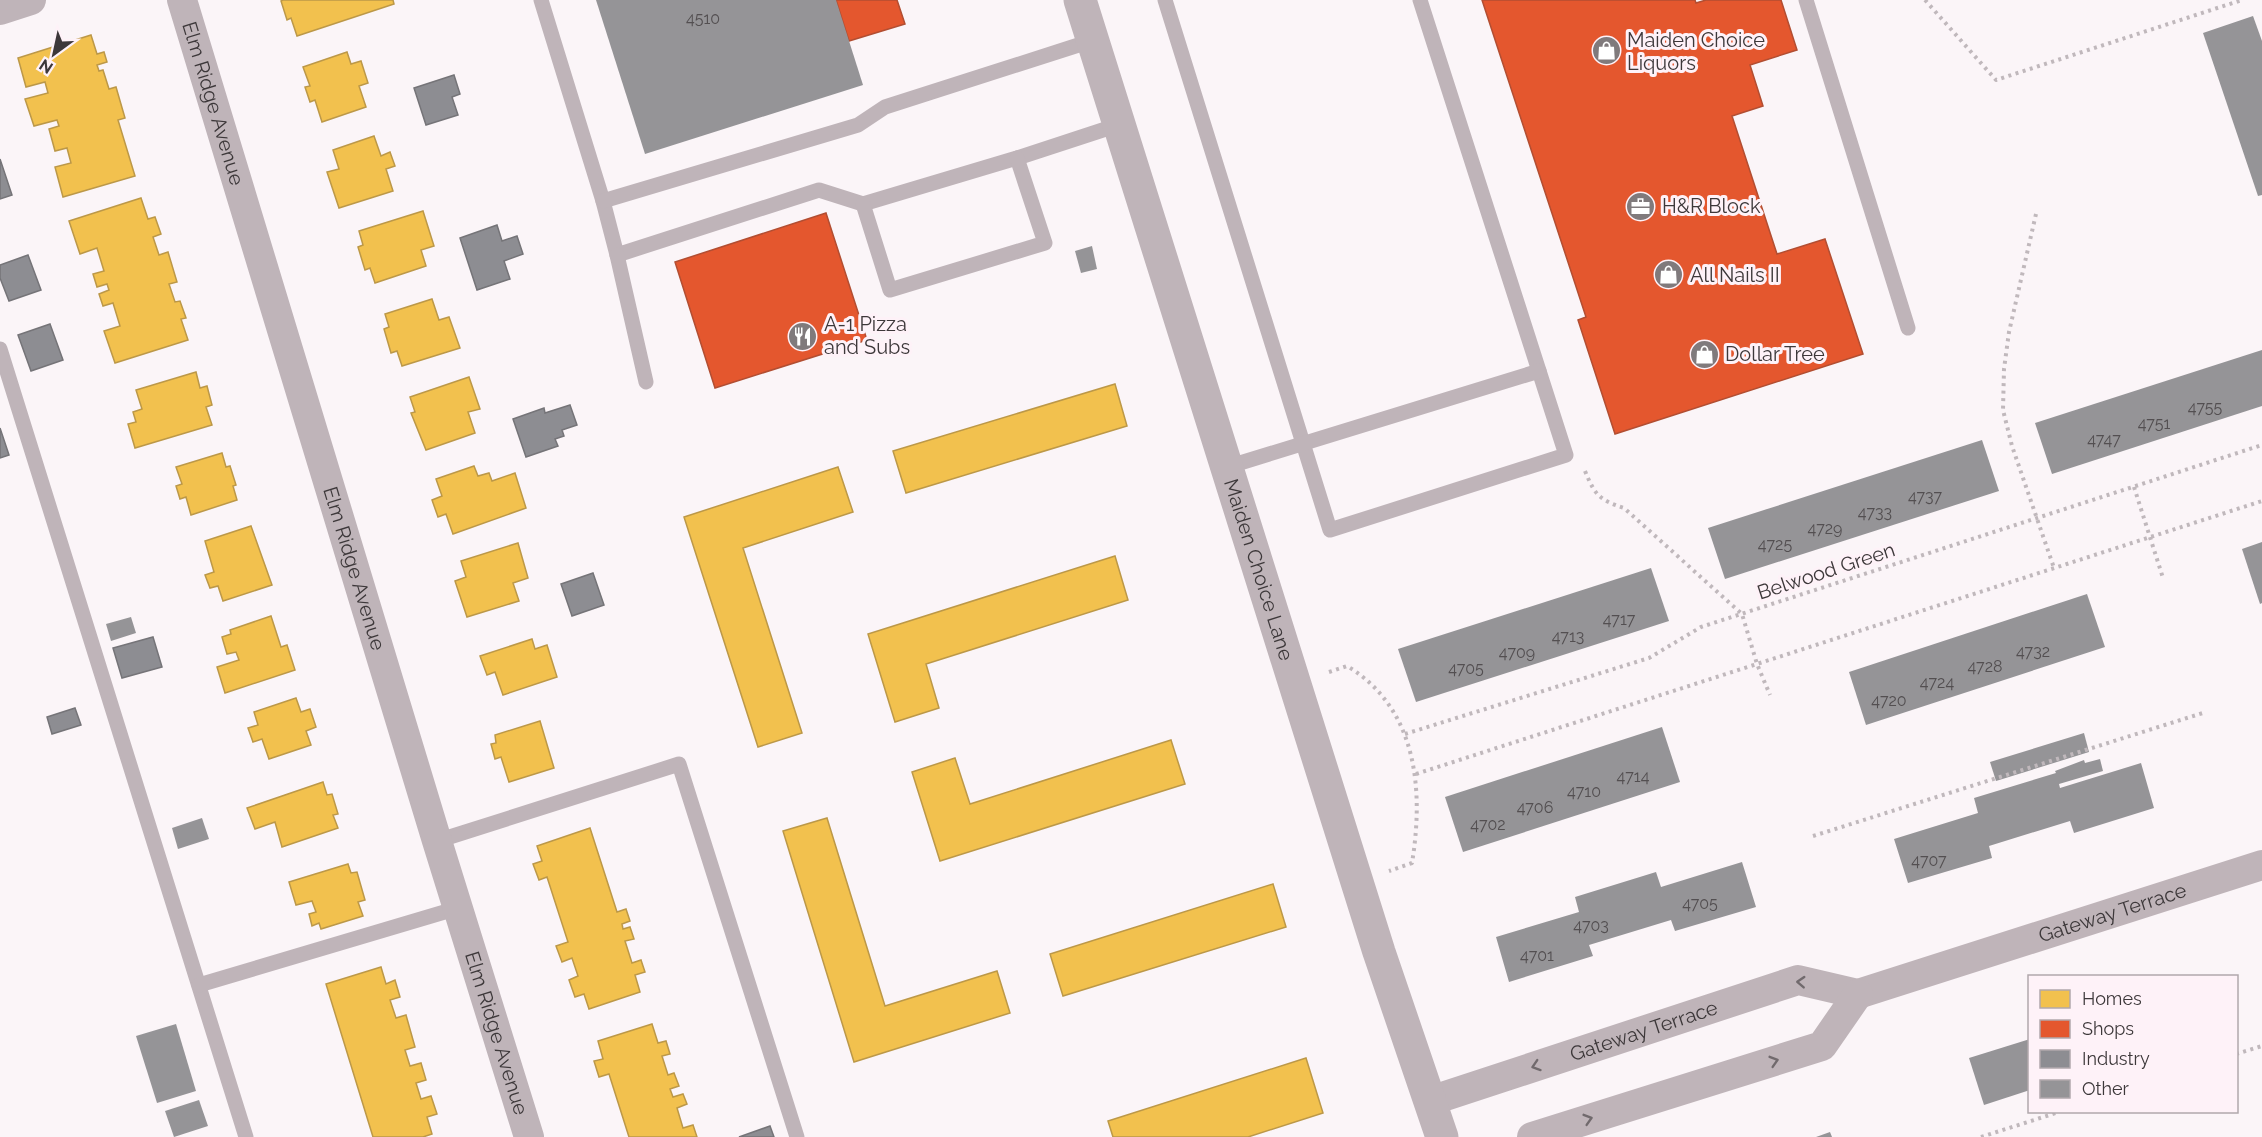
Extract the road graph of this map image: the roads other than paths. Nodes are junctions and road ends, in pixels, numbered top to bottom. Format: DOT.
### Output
graph roads {
  1 [pos="31,0"];
  2 [pos="182,0"];
  3 [pos="541,0"];
  4 [pos="1080,0"];
  5 [pos="1165,0"];
  6 [pos="1420,0"];
  7 [pos="1806,0"];
  8 [pos="0,10"];
  9 [pos="1091,40"];
  10 [pos="1118,125"];
  11 [pos="1017,158"];
  12 [pos="603,201"];
  13 [pos="863,204"];
  14 [pos="617,255"];
  15 [pos="1908,327"];
  16 [pos="0,349"];
  17 [pos="1539,371"];
  18 [pos="646,382"];
  19 [pos="1303,444"];
  20 [pos="1227,467"];
  21 [pos="437,842"];
  22 [pos="2262,866"];
  23 [pos="458,908"];
  24 [pos="199,985"];
  25 [pos="1858,994"];
  26 [pos="1430,1101"];
  27 [pos="246,1137"];
  28 [pos="530,1137"];
  29 [pos="797,1137"];
  30 [pos="1442,1137"];
  31 [pos="1532,1137"];
  1 -- 8 [label="street"];
  2 -- 21 [label="street, Elm Ridge Avenue"];
  3 -- 12 [label="lane"];
  4 -- 9 [label="street, Maiden Choice Lane"];
  5 -- 19 [label="lane"];
  6 -- 17 [label="lane"];
  7 -- 15 [label="lane"];
  9 -- 10 [label="street, Maiden Choice Lane"];
  9 -- 12 [label="lane"];
  10 -- 11 [label="lane"];
  10 -- 20 [label="street, Maiden Choice Lane"];
  11 -- 13 [label="lane"];
  11 -- 13 [label="lane"];
  12 -- 14 [label="lane"];
  13 -- 14 [label="lane"];
  14 -- 18 [label="lane"];
  16 -- 24 [label="lane"];
  17 -- 19 [label="lane"];
  17 -- 19 [label="lane"];
  19 -- 20 [label="lane"];
  20 -- 26 [label="street, Maiden Choice Lane"];
  21 -- 23 [label="street, Elm Ridge Avenue"];
  21 -- 29 [label="lane"];
  22 -- 25 [label="street, Gateway Terrace"];
  23 -- 24 [label="lane"];
  23 -- 28 [label="street, Elm Ridge Avenue"];
  24 -- 27 [label="lane"];
  25 -- 26 [label="street, Gateway Terrace, one-way"];
  31 -- 25 [label="street, one-way"];
  26 -- 30 [label="street, Maiden Choice Lane"];
}
